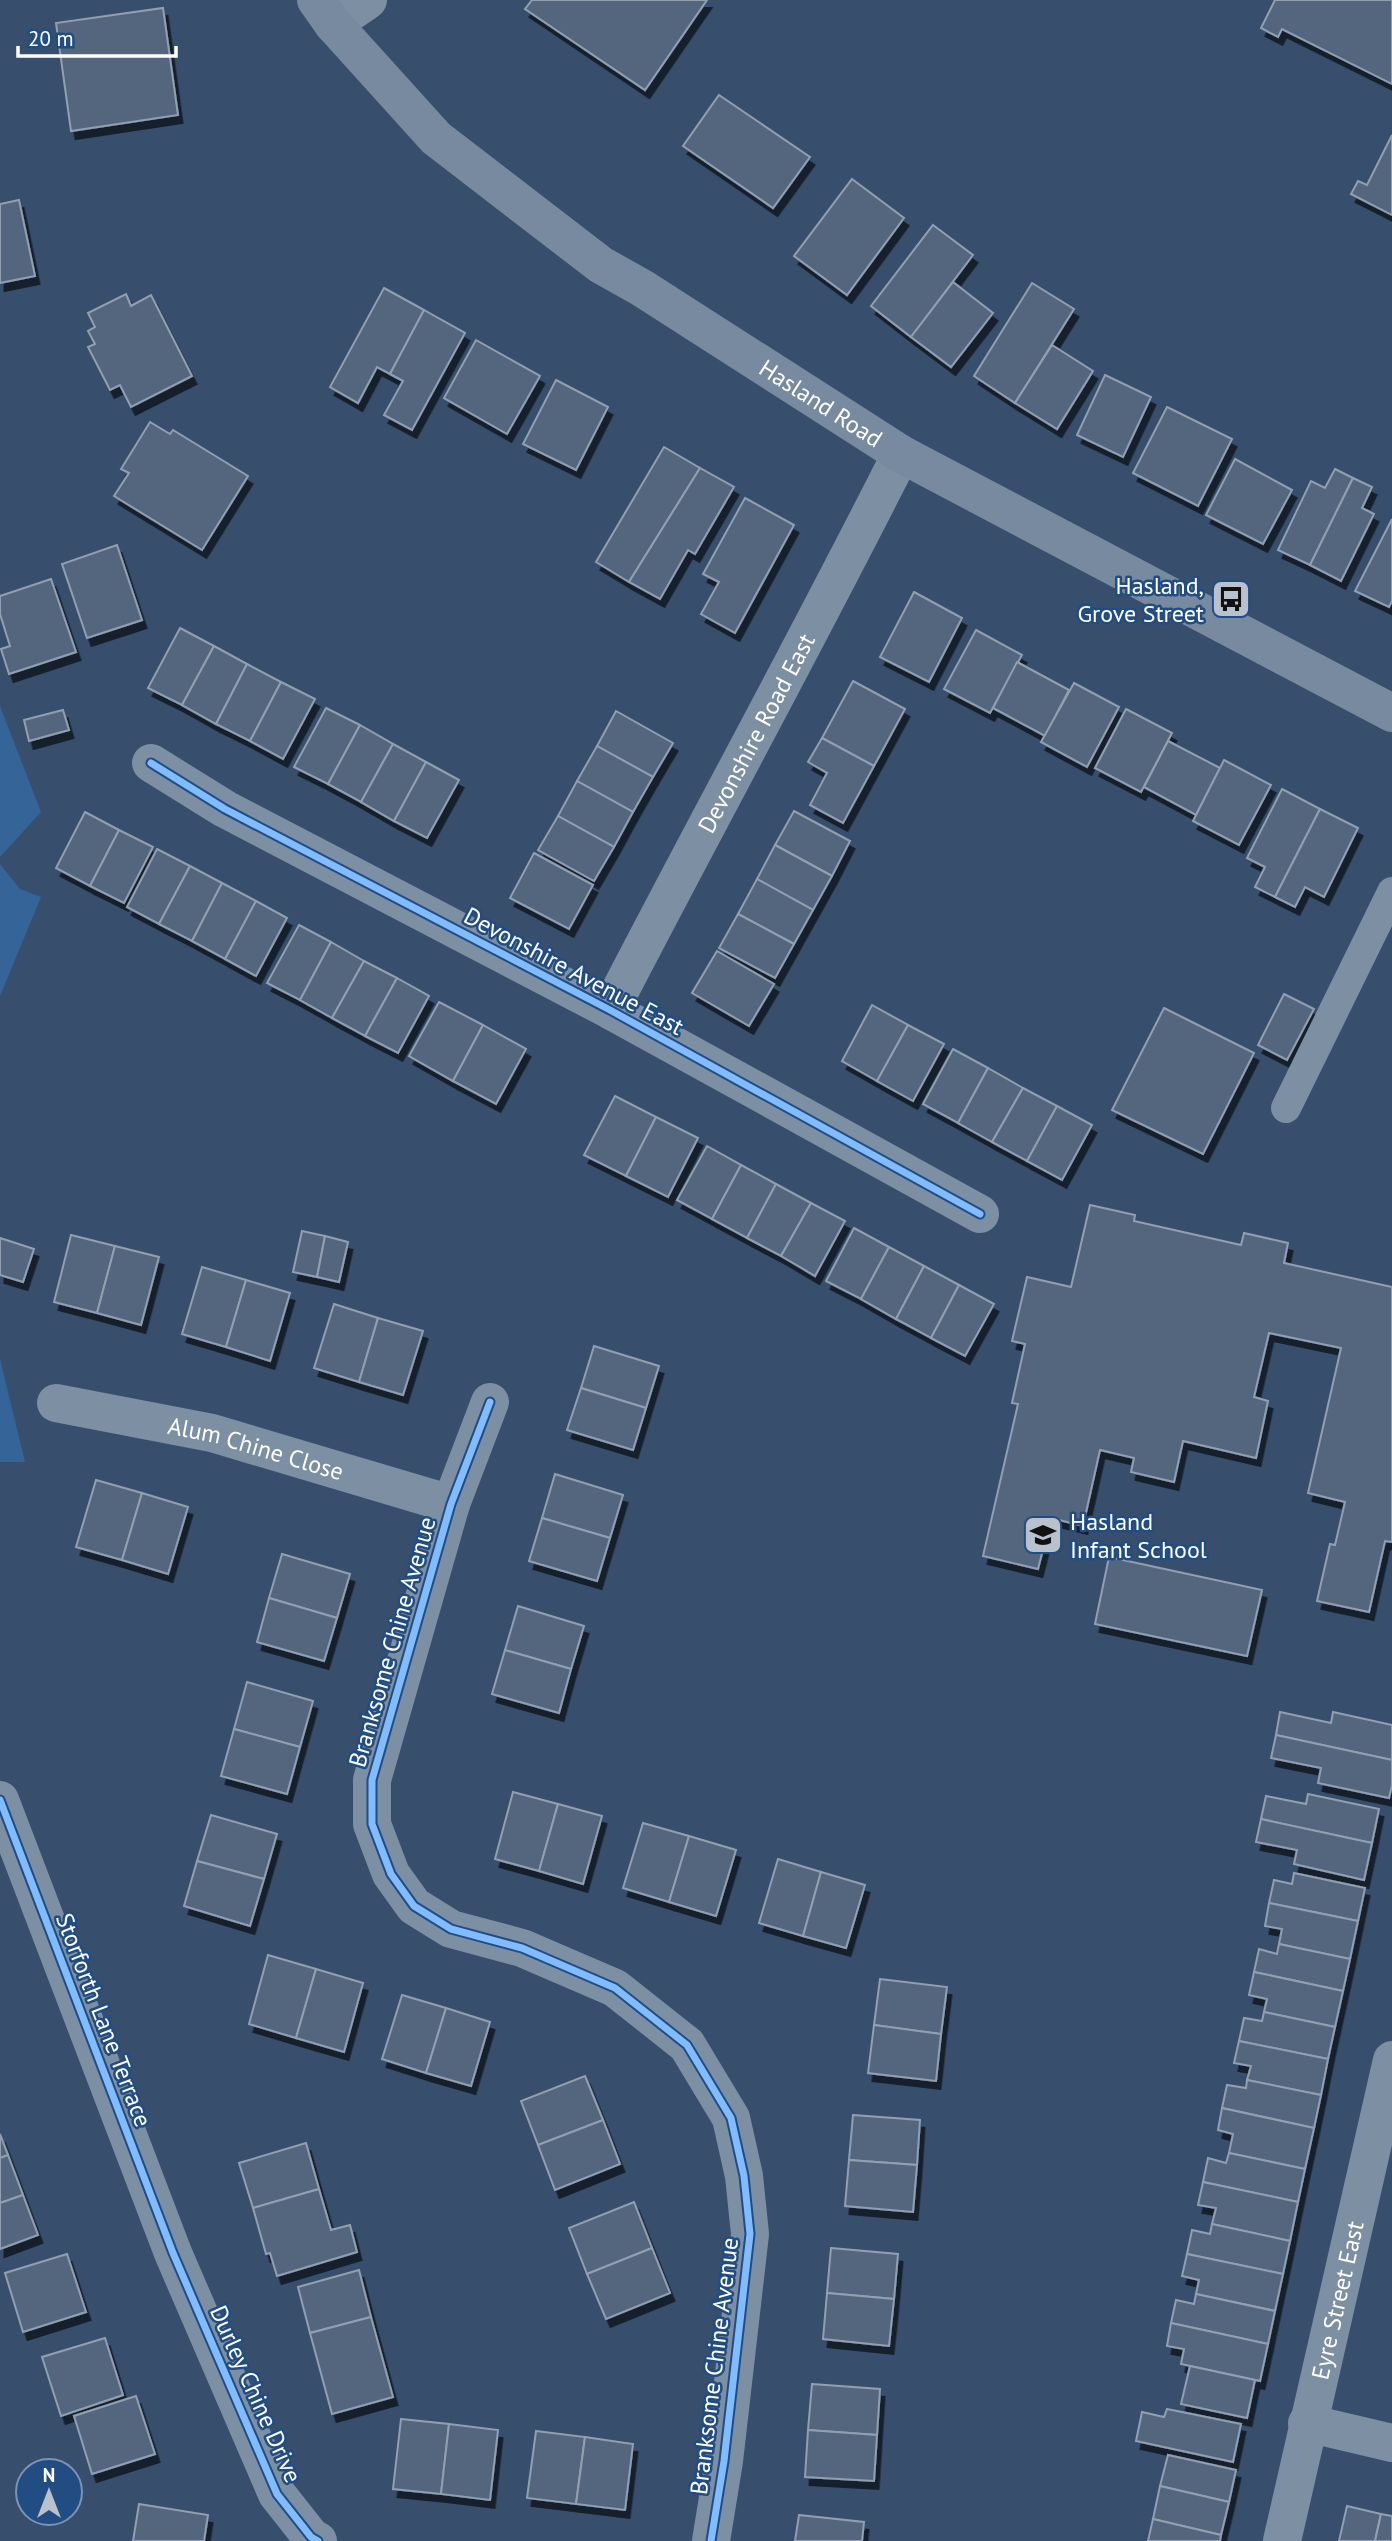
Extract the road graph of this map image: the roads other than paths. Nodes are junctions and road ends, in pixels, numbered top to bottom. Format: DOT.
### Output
graph roads {
  1 [pos="368,0"];
  2 [pos="325,12"];
  3 [pos="901,454"];
  4 [pos="1392,713"];
  5 [pos="151,763"];
  6 [pos="1392,892"];
  7 [pos="610,1010"];
  8 [pos="1286,1108"];
  9 [pos="980,1214"];
  10 [pos="490,1402"];
  11 [pos="56,1403"];
  12 [pos="452,1504"];
  13 [pos="0,1800"];
  14 [pos="1392,2060"];
  15 [pos="173,2253"];
  16 [pos="1307,2423"];
  17 [pos="1392,2443"];
  18 [pos="277,2494"];
  19 [pos="277,2541"];
  20 [pos="318,2541"];
  21 [pos="712,2541"];
  22 [pos="1282,2541"];
  1 -- 2 [label="street"];
  2 -- 3 [label="main road, Hasland Road"];
  3 -- 4 [label="main road, Hasland Road"];
  3 -- 7 [label="street, Devonshire Road East"];
  5 -- 7 [label="street, Devonshire Avenue East"];
  6 -- 8 [label="lane"];
  7 -- 9 [label="street, Devonshire Avenue East"];
  10 -- 12 [label="street, Branksome Chine Avenue"];
  11 -- 12 [label="street, Alum Chine Close"];
  12 -- 21 [label="street, Branksome Chine Avenue"];
  13 -- 15 [label="street, Storforth Lane Terrace"];
  14 -- 16 [label="street, Eyre Street East"];
  15 -- 18 [label="street, Durley Chine Drive"];
  16 -- 17 [label="street"];
  16 -- 22 [label="street, Eyre Street East"];
  18 -- 19 [label="street, Durley Chine Drive"];
  18 -- 20 [label="street, Durley Chine Drive"];
}
